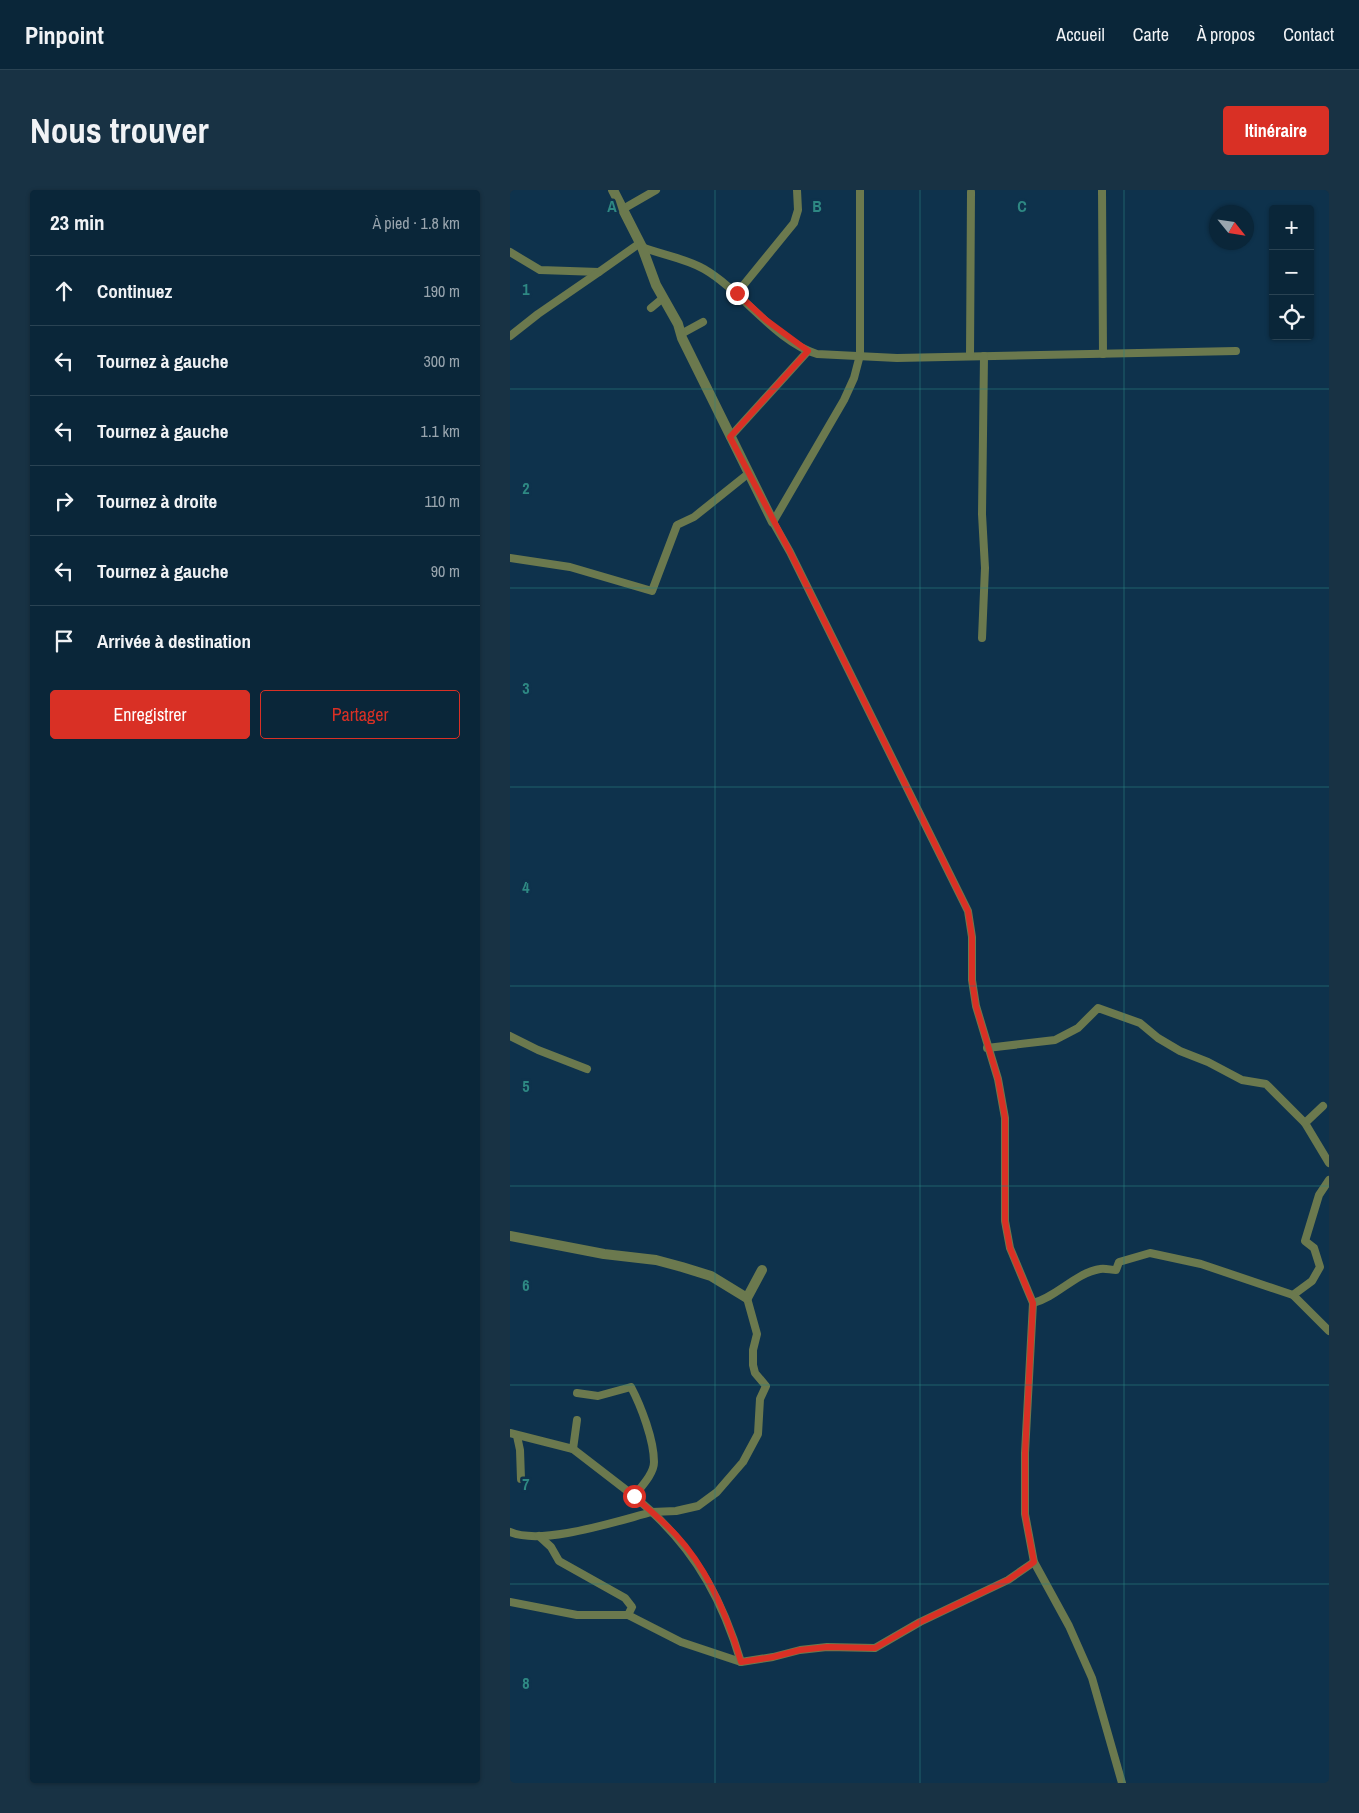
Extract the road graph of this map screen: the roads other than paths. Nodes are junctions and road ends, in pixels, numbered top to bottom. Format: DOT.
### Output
graph roads {
  1 [pos="613,190"];
  2 [pos="656,190"];
  3 [pos="797,190"];
  4 [pos="860,190"];
  5 [pos="1102,190"];
  6 [pos="971,192"];
  7 [pos="623,209"];
  8 [pos="641,245"];
  9 [pos="510,252"];
  10 [pos="599,272"];
  11 [pos="737,293"];
  12 [pos="663,298"];
  13 [pos="651,308"];
  14 [pos="703,322"];
  15 [pos="681,334"];
  16 [pos="510,336"];
  17 [pos="808,351"];
  18 [pos="1236,351"];
  19 [pos="1103,354"];
  20 [pos="860,355"];
  21 [pos="970,356"];
  22 [pos="984,356"];
  23 [pos="730,437"];
  24 [pos="749,472"];
  25 [pos="773,522"];
  26 [pos="510,558"];
  27 [pos="982,638"];
  28 [pos="510,1036"];
  29 [pos="987,1048"];
  30 [pos="587,1069"];
  31 [pos="1323,1106"];
  32 [pos="1305,1123"];
  33 [pos="1329,1163"];
  34 [pos="1329,1180"];
  35 [pos="510,1236"];
  36 [pos="1320,1267"];
  37 [pos="762,1270"];
  38 [pos="1329,1270"];
  39 [pos="1293,1295"];
  40 [pos="747,1298"];
  41 [pos="1033,1303"];
  42 [pos="1329,1331"];
  43 [pos="577,1393"];
  44 [pos="577,1420"];
  45 [pos="513,1434"];
  46 [pos="573,1449"];
  47 [pos="520,1479"];
  48 [pos="634,1496"];
  49 [pos="652,1512"];
  50 [pos="510,1532"];
  51 [pos="539,1536"];
  52 [pos="1034,1562"];
  53 [pos="510,1602"];
  54 [pos="628,1616"];
  55 [pos="741,1662"];
  56 [pos="1122,1783"];
  1 -- 7 [label="street"];
  2 -- 7 [label="street"];
  3 -- 11 [label="street"];
  4 -- 20 [label="street"];
  5 -- 19 [label="street"];
  6 -- 21 [label="street"];
  7 -- 8 [label="street"];
  8 -- 10 [label="street"];
  8 -- 11 [label="street"];
  8 -- 12 [label="street"];
  9 -- 10 [label="street"];
  10 -- 16 [label="street"];
  11 -- 17 [label="street"];
  12 -- 13 [label="street"];
  12 -- 15 [label="street"];
  14 -- 15 [label="street"];
  15 -- 23 [label="street"];
  17 -- 20 [label="street"];
  17 -- 23 [label="street"];
  18 -- 19 [label="street"];
  19 -- 22 [label="street"];
  20 -- 21 [label="street"];
  20 -- 25 [label="street"];
  21 -- 22 [label="street"];
  22 -- 27 [label="street"];
  23 -- 24 [label="street"];
  24 -- 25 [label="street"];
  24 -- 26 [label="street"];
  25 -- 29 [label="street"];
  28 -- 30 [label="street"];
  29 -- 32 [label="street"];
  29 -- 41 [label="street"];
  31 -- 32 [label="street"];
  32 -- 33 [label="street"];
  34 -- 36 [label="street"];
  35 -- 40 [label="street"];
  36 -- 38 [label="street"];
  36 -- 39 [label="street"];
  37 -- 40 [label="street"];
  39 -- 41 [label="street"];
  39 -- 42 [label="street"];
  40 -- 49 [label="street"];
  41 -- 52 [label="street"];
  43 -- 48 [label="street"];
  44 -- 46 [label="street"];
  45 -- 46 [label="street"];
  45 -- 47 [label="street"];
  46 -- 48 [label="street"];
  48 -- 49 [label="street"];
  49 -- 51 [label="street"];
  49 -- 55 [label="street"];
  50 -- 51 [label="street"];
  51 -- 54 [label="street"];
  52 -- 55 [label="street"];
  52 -- 56 [label="street"];
  53 -- 54 [label="street"];
  54 -- 55 [label="street"];
}
